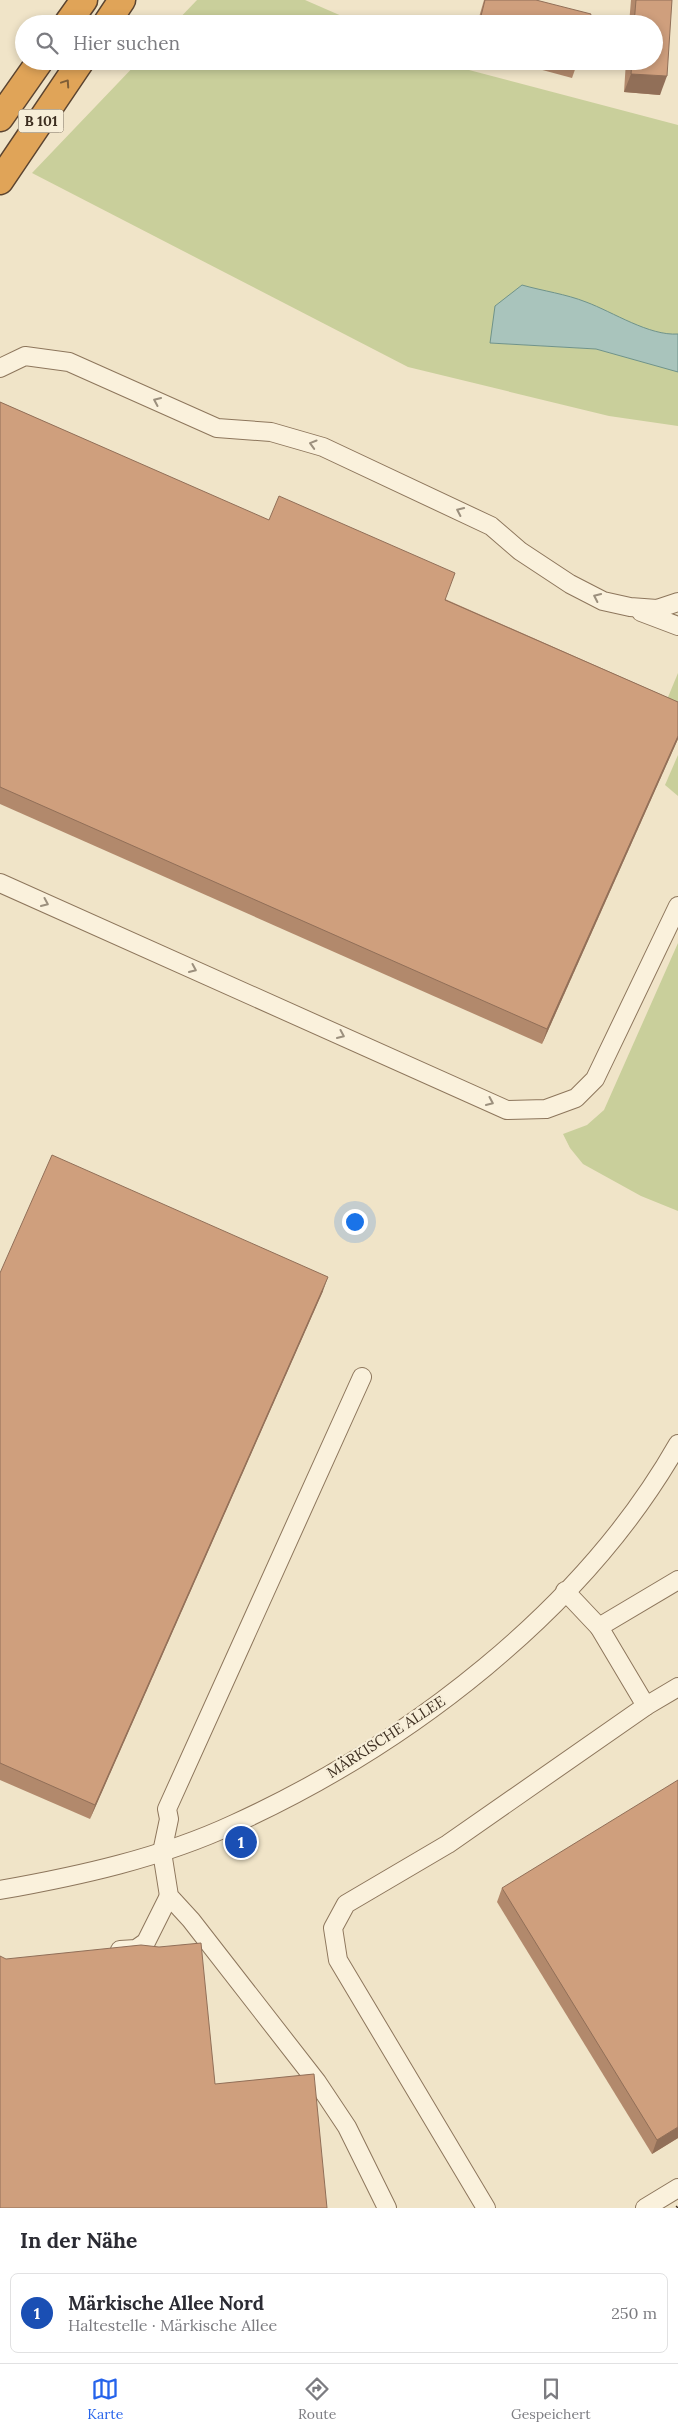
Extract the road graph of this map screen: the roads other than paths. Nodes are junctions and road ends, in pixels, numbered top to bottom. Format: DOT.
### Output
graph roads {
  1 [pos="84,0"];
  2 [pos="122,0"];
  3 [pos="73,15"];
  4 [pos="112,15"];
  5 [pos="34,70"];
  6 [pos="75,70"];
  7 [pos="0,118"];
  8 [pos="0,181"];
  9 [pos="0,368"];
  10 [pos="678,602"];
  11 [pos="630,607"];
  12 [pos="678,626"];
  13 [pos="0,883"];
  14 [pos="678,906"];
  15 [pos="362,1377"];
  16 [pos="678,1444"];
  17 [pos="678,1580"];
  18 [pos="565,1591"];
  19 [pos="599,1627"];
  20 [pos="678,1687"];
  21 [pos="646,1706"];
  22 [pos="162,1852"];
  23 [pos="0,1890"];
  24 [pos="169,1896"];
  25 [pos="210,1945"];
  26 [pos="193,1947"];
  27 [pos="136,1948"];
  28 [pos="160,1951"];
  29 [pos="107,1952"];
  30 [pos="678,2188"];
  31 [pos="387,2208"];
  32 [pos="486,2208"];
  33 [pos="645,2208"];
  1 -- 3 [label="highway"];
  2 -- 4 [label="highway"];
  5 -- 7 [label="highway, B 101"];
  8 -- 6 [label="highway, B 101, one-way"];
  11 -- 9 [label="street, one-way"];
  10 -- 11 [label="street"];
  11 -- 12 [label="street"];
  13 -- 14 [label="street, one-way"];
  15 -- 22 [label="street"];
  16 -- 18 [label="street, MÄRKISCHE ALLEE"];
  17 -- 19 [label="street"];
  18 -- 19 [label="street"];
  18 -- 22 [label="street, MÄRKISCHE ALLEE"];
  19 -- 21 [label="street"];
  20 -- 21 [label="street"];
  21 -- 32 [label="street"];
  22 -- 23 [label="street, MÄRKISCHE ALLEE"];
  22 -- 24 [label="street"];
  24 -- 25 [label="street"];
  24 -- 27 [label="street"];
  25 -- 26 [label="street"];
  25 -- 31 [label="street"];
  27 -- 28 [label="street"];
  27 -- 29 [label="street"];
  30 -- 33 [label="street"];
}
